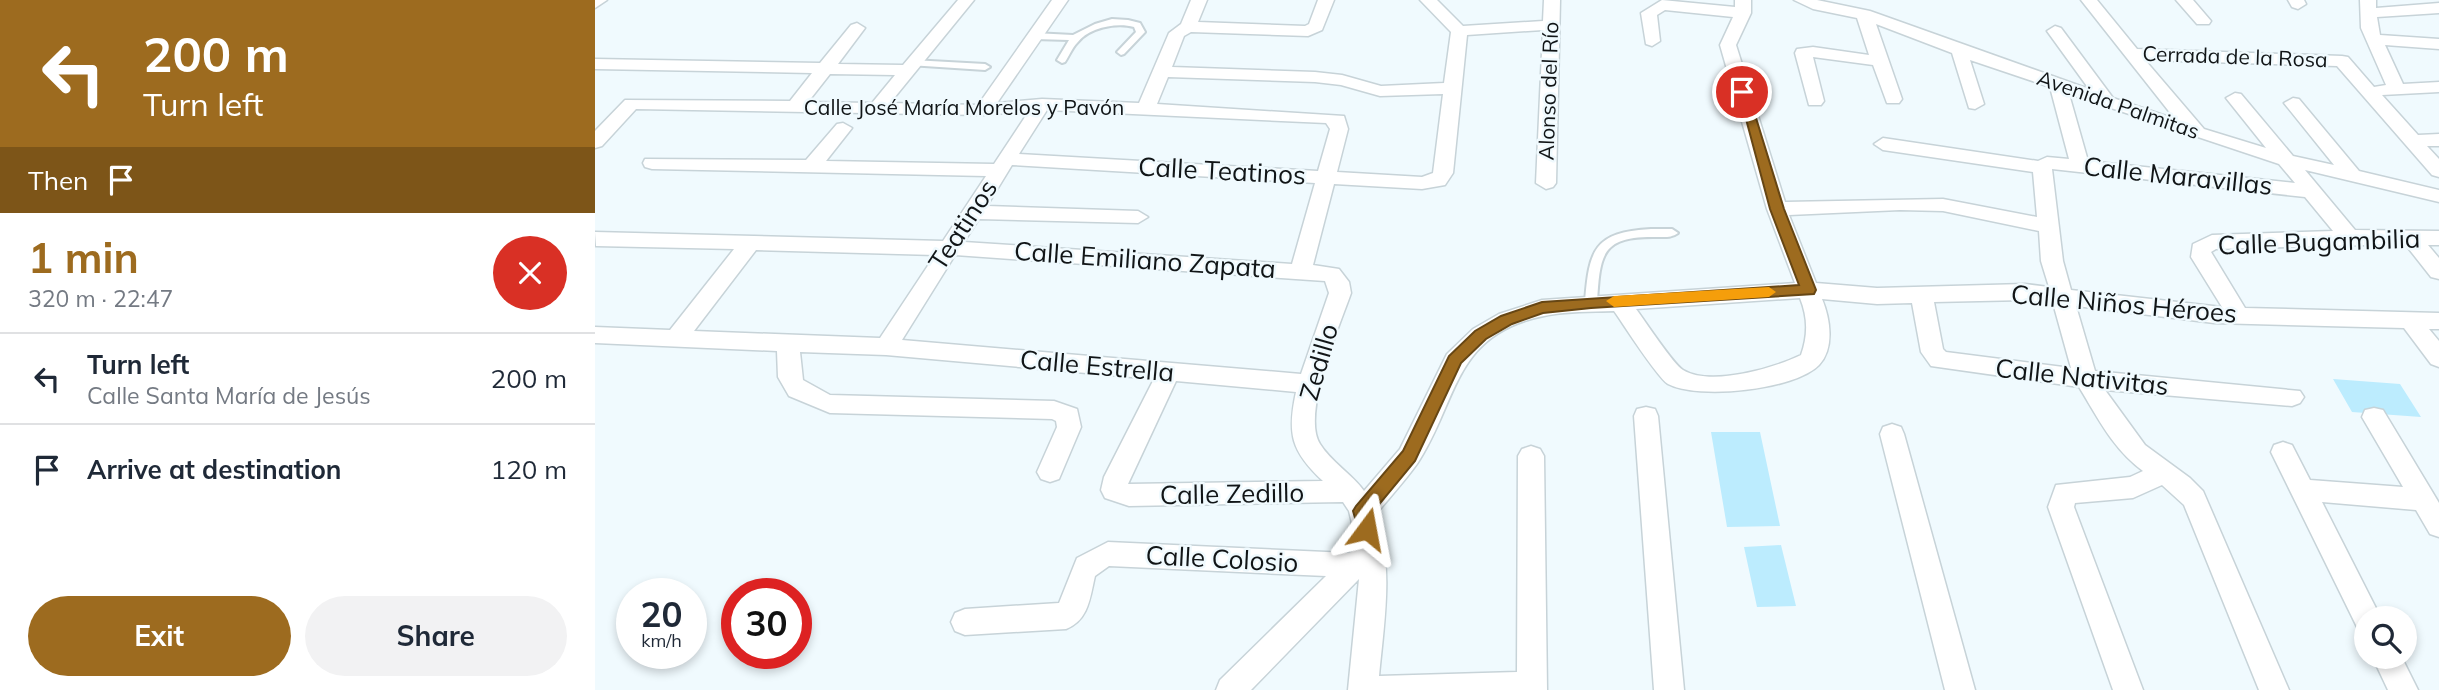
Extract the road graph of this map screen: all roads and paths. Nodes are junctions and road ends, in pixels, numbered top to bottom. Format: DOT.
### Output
graph roads {
  1 [pos="966,0"];
  2 [pos="1060,0"];
  3 [pos="1199,0"];
  4 [pos="1326,0"];
  5 [pos="1428,0"];
  6 [pos="1552,0"];
  7 [pos="1802,0"];
  8 [pos="2089,0"];
  9 [pos="2183,0"];
  10 [pos="1662,2"];
  11 [pos="1743,6"];
  12 [pos="2368,6"];
  13 [pos="2439,8"];
  14 [pos="1864,14"];
  15 [pos="2203,20"];
  16 [pos="1550,24"];
  17 [pos="1188,27"];
  18 [pos="857,28"];
  19 [pos="1459,31"];
  20 [pos="2055,31"];
  21 [pos="1034,36"];
  22 [pos="1075,38"];
  23 [pos="2374,38"];
  24 [pos="1651,41"];
  25 [pos="2439,44"];
  26 [pos="1959,49"];
  27 [pos="1121,52"];
  28 [pos="2130,54"];
  29 [pos="1062,60"];
  30 [pos="1879,61"];
  31 [pos="595,64"];
  32 [pos="909,67"];
  33 [pos="985,67"];
  34 [pos="826,69"];
  35 [pos="1162,72"];
  36 [pos="2058,86"];
  37 [pos="1451,88"];
  38 [pos="2396,88"];
  39 [pos="2439,88"];
  40 [pos="2368,91"];
  41 [pos="2235,98"];
  42 [pos="1892,99"];
  43 [pos="1815,101"];
  44 [pos="2106,102"];
  45 [pos="2293,103"];
  46 [pos="1042,104"];
  47 [pos="1975,104"];
  48 [pos="794,108"];
  49 [pos="876,109"];
  50 [pos="1146,109"];
  51 [pos="983,110"];
  52 [pos="843,128"];
  53 [pos="2203,135"];
  54 [pos="2412,141"];
  55 [pos="2439,141"];
  56 [pos="595,142"];
  57 [pos="1883,144"];
  58 [pos="2286,160"];
  59 [pos="652,163"];
  60 [pos="1003,164"];
  61 [pos="2080,165"];
  62 [pos="811,166"];
  63 [pos="2044,166"];
  64 [pos="2439,171"];
  65 [pos="2353,176"];
  66 [pos="1325,177"];
  67 [pos="1546,183"];
  68 [pos="2309,191"];
  69 [pos="2439,196"];
  70 [pos="1777,209"];
  71 [pos="972,212"];
  72 [pos="1138,218"];
  73 [pos="2048,226"];
  74 [pos="1672,233"];
  75 [pos="2349,237"];
  76 [pos="2410,237"];
  77 [pos="2439,238"];
  78 [pos="596,239"];
  79 [pos="751,242"];
  80 [pos="948,248"];
  81 [pos="1301,270"];
  82 [pos="2439,272"];
  83 [pos="1338,282"];
  84 [pos="1809,290"];
  85 [pos="1922,296"];
  86 [pos="2062,296"];
  87 [pos="1618,301"];
  88 [pos="1591,302"];
  89 [pos="2238,315"];
  90 [pos="2439,321"];
  91 [pos="2412,322"];
  92 [pos="595,335"];
  93 [pos="676,338"];
  94 [pos="788,342"];
  95 [pos="886,346"];
  96 [pos="2439,358"];
  97 [pos="1169,372"];
  98 [pos="2086,379"];
  99 [pos="1309,384"];
  100 [pos="2292,397"];
  101 [pos="1646,416"];
  102 [pos="2374,417"];
  103 [pos="1892,434"];
  104 [pos="2283,453"];
  105 [pos="1531,456"];
  106 [pos="1050,472"];
  107 [pos="2163,473"];
  108 [pos="2304,490"];
  109 [pos="2423,500"];
  110 [pos="1356,501"];
  111 [pos="2439,526"];
  112 [pos="1363,556"];
  113 [pos="1091,559"];
  114 [pos="2361,606"];
  115 [pos="965,622"];
  116 [pos="2392,669"];
  117 [pos="1532,688"];
  118 [pos="1231,690"];
  119 [pos="1363,690"];
  120 [pos="1380,690"];
  121 [pos="1668,690"];
  122 [pos="1960,690"];
  123 [pos="2128,690"];
  124 [pos="2274,690"];
  125 [pos="2403,690"];
  1 -- 32 [label="street"];
  2 -- 21 [label="street"];
  3 -- 17 [label="street"];
  4 -- 17 [label="street"];
  5 -- 19 [label="street"];
  6 -- 16 [label="street, Alonso del Río"];
  7 -- 14 [label="street, Avenida Palmitas"];
  8 -- 28 [label="street"];
  9 -- 15 [label="street"];
  10 -- 11 [label="street"];
  10 -- 24 [label="street"];
  11 -- 70 [label="street"];
  12 -- 13 [label="street"];
  12 -- 23 [label="street"];
  14 -- 26 [label="street, Avenida Palmitas"];
  14 -- 30 [label="street"];
  16 -- 19 [label="street"];
  16 -- 67 [label="street, Alonso del Río"];
  17 -- 35 [label="street"];
  18 -- 34 [label="street"];
  19 -- 37 [label="street"];
  20 -- 44 [label="street"];
  21 -- 22 [label="lane"];
  21 -- 51 [label="street"];
  22 -- 27 [label="lane"];
  22 -- 29 [label="lane"];
  23 -- 25 [label="street"];
  23 -- 38 [label="street"];
  26 -- 36 [label="street, Avenida Palmitas"];
  26 -- 47 [label="street"];
  28 -- 40 [label="street, Cerrada de la Rosa"];
  28 -- 53 [label="street"];
  30 -- 42 [label="street"];
  30 -- 43 [label="street"];
  31 -- 34 [label="street"];
  32 -- 33 [label="lane"];
  32 -- 34 [label="street"];
  32 -- 49 [label="street"];
  34 -- 48 [label="street"];
  35 -- 37 [label="street"];
  35 -- 50 [label="street"];
  36 -- 44 [label="street, Avenida Palmitas"];
  36 -- 61 [label="street"];
  37 -- 66 [label="street, Calle Teatinos"];
  38 -- 39 [label="street"];
  38 -- 40 [label="street"];
  40 -- 54 [label="street"];
  41 -- 58 [label="street"];
  44 -- 53 [label="street, Avenida Palmitas"];
  45 -- 65 [label="street"];
  46 -- 50 [label="street, Calle José María Morelos y Pavón"];
  46 -- 51 [label="street, Calle José María Morelos y Pavón"];
  46 -- 60 [label="street, Teatinos"];
  48 -- 49 [label="street, Calle José María Morelos y Pavón"];
  48 -- 56 [label="street, Calle José María Morelos y Pavón"];
  49 -- 51 [label="street, Calle José María Morelos y Pavón"];
  50 -- 66 [label="street, Calle José María Morelos y Pavón"];
  52 -- 62 [label="street"];
  53 -- 58 [label="street, Avenida Palmitas"];
  54 -- 55 [label="street"];
  54 -- 64 [label="street"];
  57 -- 63 [label="street, Calle Maravillas"];
  58 -- 65 [label="street, Avenida Palmitas"];
  58 -- 68 [label="street"];
  59 -- 62 [label="street, Calle Teatinos"];
  60 -- 62 [label="street, Calle Teatinos"];
  60 -- 66 [label="street, Calle Teatinos"];
  60 -- 71 [label="street, Teatinos"];
  61 -- 63 [label="street, Calle Maravillas"];
  61 -- 68 [label="street, Calle Maravillas"];
  63 -- 73 [label="street"];
  65 -- 69 [label="street, Avenida Palmitas"];
  66 -- 81 [label="street"];
  68 -- 75 [label="street"];
  70 -- 73 [label="street"];
  70 -- 84 [label="street"];
  71 -- 72 [label="street"];
  71 -- 80 [label="street, Teatinos"];
  73 -- 86 [label="street"];
  74 -- 88 [label="lane"];
  75 -- 76 [label="street, Calle Bugambilia"];
  75 -- 89 [label="street, Calle Bugambilia"];
  76 -- 77 [label="street, Calle Bugambilia"];
  76 -- 82 [label="street"];
  78 -- 79 [label="street, Calle Emiliano Zapata"];
  79 -- 80 [label="street, Calle Emiliano Zapata"];
  79 -- 93 [label="street"];
  80 -- 81 [label="street, Calle Emiliano Zapata"];
  80 -- 95 [label="street, Teatinos"];
  81 -- 83 [label="street, Calle Emiliano Zapata"];
  83 -- 99 [label="street, Zedillo"];
  84 -- 85 [label="street, Calle Niños Héroes"];
  84 -- 87 [label="street, Calle Niños Héroes"];
  84 -- 87 [label="street"];
  85 -- 86 [label="street, Calle Niños Héroes"];
  85 -- 98 [label="street, Calle Nativitas"];
  86 -- 89 [label="street, Calle Niños Héroes"];
  86 -- 98 [label="street"];
  87 -- 88 [label="street, Calle Niños Héroes"];
  88 -- 110 [label="street, Calle Niños Héroes"];
  89 -- 91 [label="street, Calle Niños Héroes"];
  90 -- 91 [label="street, Calle Niños Héroes"];
  91 -- 96 [label="street"];
  92 -- 93 [label="street, Calle Estrella"];
  93 -- 94 [label="street, Calle Estrella"];
  94 -- 95 [label="street, Calle Estrella"];
  94 -- 106 [label="street"];
  95 -- 97 [label="street, Calle Estrella"];
  97 -- 99 [label="street, Calle Estrella"];
  97 -- 110 [label="street, Calle Zedillo"];
  98 -- 100 [label="street, Calle Nativitas"];
  98 -- 107 [label="street"];
  99 -- 110 [label="street, Zedillo"];
  101 -- 121 [label="street"];
  102 -- 109 [label="street"];
  103 -- 122 [label="street"];
  104 -- 108 [label="street"];
  105 -- 117 [label="street"];
  107 -- 123 [label="street"];
  107 -- 124 [label="street"];
  108 -- 109 [label="street"];
  108 -- 114 [label="street"];
  109 -- 111 [label="street"];
  110 -- 112 [label="street"];
  112 -- 113 [label="street, Calle Colosio"];
  112 -- 118 [label="street"];
  112 -- 119 [label="street"];
  113 -- 115 [label="street"];
  116 -- 125 [label="street"];
  117 -- 120 [label="street"];
}
